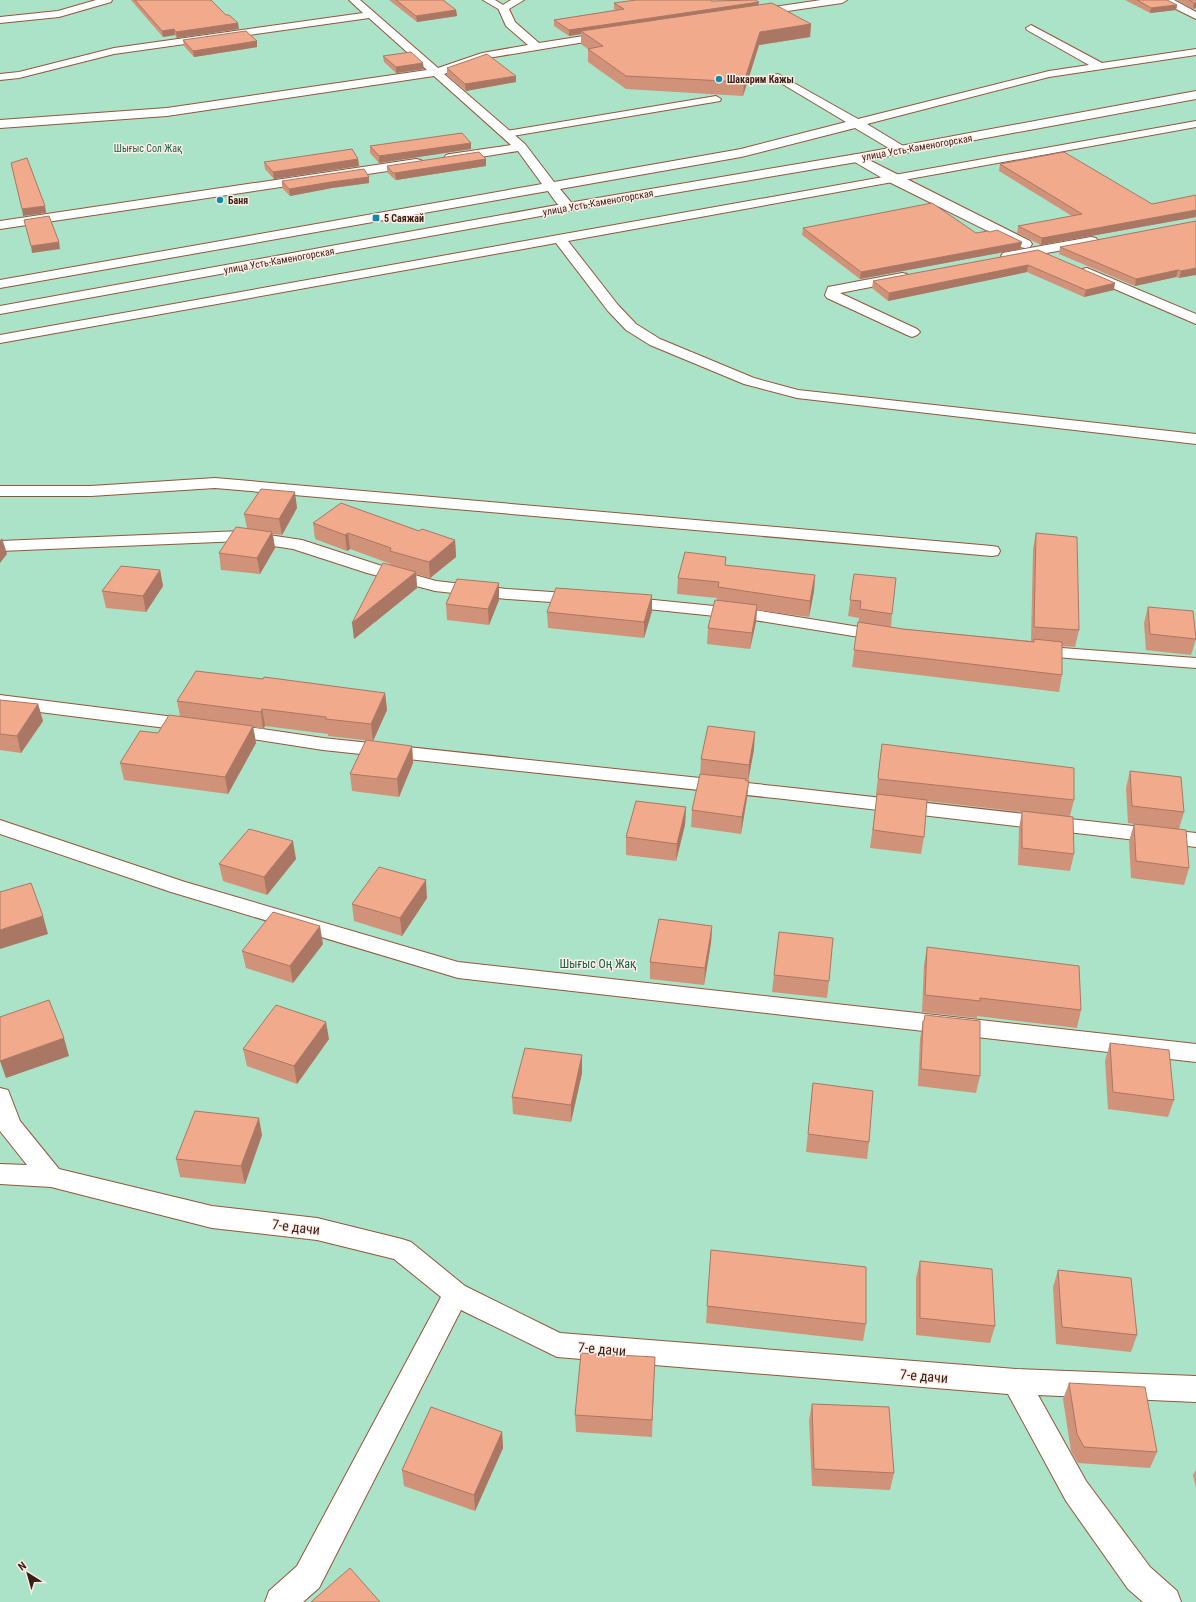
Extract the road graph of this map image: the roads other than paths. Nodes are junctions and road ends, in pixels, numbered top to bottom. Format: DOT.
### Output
graph roads {
  1 [pos="107,0"];
  2 [pos="354,0"];
  3 [pos="488,0"];
  4 [pos="519,0"];
  5 [pos="842,0"];
  6 [pos="1166,0"];
  7 [pos="503,8"];
  8 [pos="371,14"];
  9 [pos="740,15"];
  10 [pos="1196,16"];
  11 [pos="0,20"];
  12 [pos="1031,28"];
  13 [pos="622,33"];
  14 [pos="536,46"];
  15 [pos="1196,52"];
  16 [pos="1100,66"];
  17 [pos="438,72"];
  18 [pos="0,77"];
  19 [pos="778,77"];
  20 [pos="1196,95"];
  21 [pos="716,99"];
  22 [pos="856,123"];
  23 [pos="0,124"];
  24 [pos="1196,124"];
  25 [pos="507,134"];
  26 [pos="521,147"];
  27 [pos="901,150"];
  28 [pos="857,158"];
  29 [pos="894,179"];
  30 [pos="551,187"];
  31 [pos="568,207"];
  32 [pos="0,225"];
  33 [pos="559,238"];
  34 [pos="1106,238"];
  35 [pos="1038,251"];
  36 [pos="992,259"];
  37 [pos="1059,260"];
  38 [pos="1074,266"];
  39 [pos="916,274"];
  40 [pos="0,284"];
  41 [pos="0,310"];
  42 [pos="1196,319"];
  43 [pos="912,332"];
  44 [pos="0,339"];
  45 [pos="1196,439"];
  46 [pos="0,491"];
  47 [pos="0,546"];
  48 [pos="992,551"];
  49 [pos="901,639"];
  50 [pos="1022,650"];
  51 [pos="1196,663"];
  52 [pos="0,701"];
  53 [pos="0,827"];
  54 [pos="1196,840"];
  55 [pos="1196,1053"];
  56 [pos="0,1097"];
  57 [pos="0,1174"];
  58 [pos="51,1177"];
  59 [pos="456,1294"];
  60 [pos="1016,1382"];
  61 [pos="1196,1389"];
  62 [pos="280,1602"];
  63 [pos="1166,1602"];
  1 -- 11 [label="street"];
  2 -- 8 [label="street"];
  3 -- 7 [label="lane"];
  4 -- 7 [label="street"];
  5 -- 9 [label="street"];
  6 -- 10 [label="street"];
  7 -- 14 [label="street"];
  8 -- 17 [label="street"];
  8 -- 18 [label="street"];
  12 -- 16 [label="street"];
  13 -- 14 [label="street"];
  14 -- 17 [label="street"];
  15 -- 16 [label="street"];
  16 -- 22 [label="street"];
  17 -- 23 [label="street"];
  17 -- 25 [label="street"];
  19 -- 22 [label="street"];
  20 -- 27 [label="street, улица Усть-Каменогорская"];
  21 -- 25 [label="lane"];
  22 -- 27 [label="street"];
  22 -- 30 [label="street"];
  24 -- 29 [label="lane"];
  25 -- 26 [label="street"];
  26 -- 30 [label="street"];
  26 -- 32 [label="street"];
  27 -- 28 [label="street, улица Усть-Каменогорская"];
  28 -- 29 [label="street"];
  28 -- 31 [label="street, улица Усть-Каменогорская"];
  29 -- 33 [label="lane"];
  29 -- 35 [label="street"];
  30 -- 31 [label="street"];
  30 -- 40 [label="street"];
  31 -- 41 [label="street, улица Усть-Каменогорская"];
  33 -- 44 [label="lane"];
  33 -- 45 [label="lane"];
  34 -- 35 [label="street"];
  35 -- 36 [label="street"];
  35 -- 37 [label="street"];
  38 -- 42 [label="street"];
  39 -- 43 [label="street"];
  46 -- 48 [label="lane"];
  47 -- 49 [label="lane"];
  50 -- 51 [label="lane"];
  52 -- 54 [label="lane"];
  53 -- 55 [label="lane"];
  56 -- 58 [label="lane"];
  57 -- 58 [label="lane, 7-е дачи"];
  58 -- 59 [label="lane, 7-е дачи"];
  59 -- 60 [label="lane, 7-е дачи"];
  59 -- 62 [label="lane"];
  60 -- 61 [label="lane, 7-е дачи"];
  60 -- 63 [label="lane"];
}
